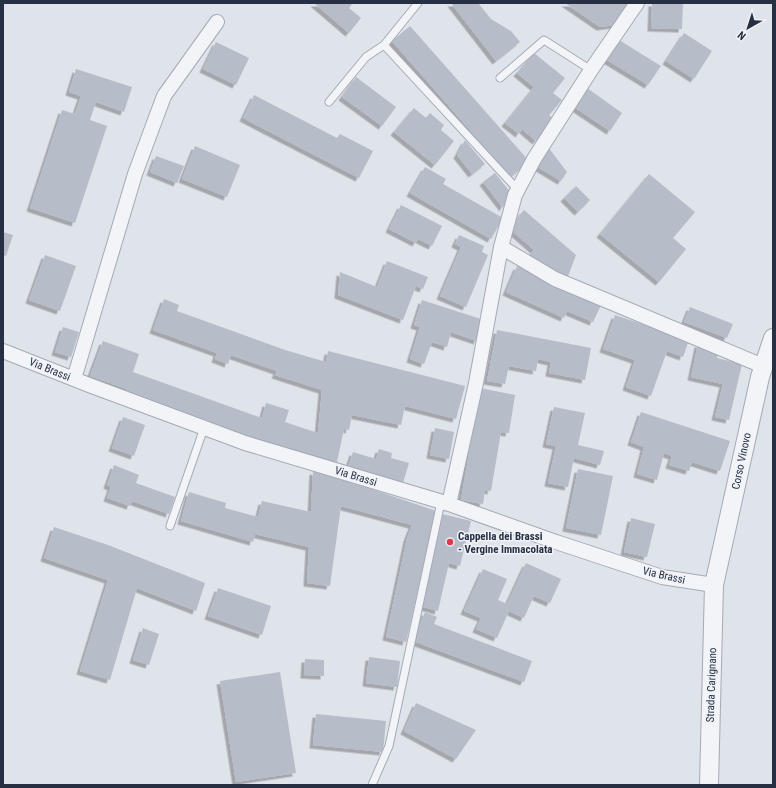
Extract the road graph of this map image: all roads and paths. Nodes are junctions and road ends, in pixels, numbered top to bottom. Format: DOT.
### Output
graph roads {
  1 [pos="418,3"];
  2 [pos="637,3"];
  3 [pos="216,22"];
  4 [pos="384,45"];
  5 [pos="591,70"];
  6 [pos="500,78"];
  7 [pos="329,102"];
  8 [pos="518,190"];
  9 [pos="501,247"];
  10 [pos="773,338"];
  11 [pos="3,351"];
  12 [pos="764,366"];
  13 [pos="74,379"];
  14 [pos="204,428"];
  15 [pos="445,503"];
  16 [pos="170,526"];
  17 [pos="714,586"];
  18 [pos="372,785"];
  19 [pos="709,785"];
  1 -- 4 [label="lane"];
  2 -- 5 [label="street"];
  3 -- 13 [label="street"];
  4 -- 7 [label="lane"];
  4 -- 8 [label="lane"];
  5 -- 6 [label="lane"];
  5 -- 8 [label="street"];
  8 -- 9 [label="street"];
  9 -- 12 [label="street"];
  9 -- 15 [label="street"];
  10 -- 12 [label="street, Corso Vinovo"];
  11 -- 13 [label="street, Via Brassi"];
  12 -- 17 [label="street, Corso Vinovo"];
  13 -- 14 [label="street, Via Brassi"];
  14 -- 15 [label="street, Via Brassi"];
  14 -- 16 [label="lane"];
  15 -- 17 [label="street, Via Brassi"];
  15 -- 18 [label="lane"];
  17 -- 19 [label="street, Strada Carignano"];
}
